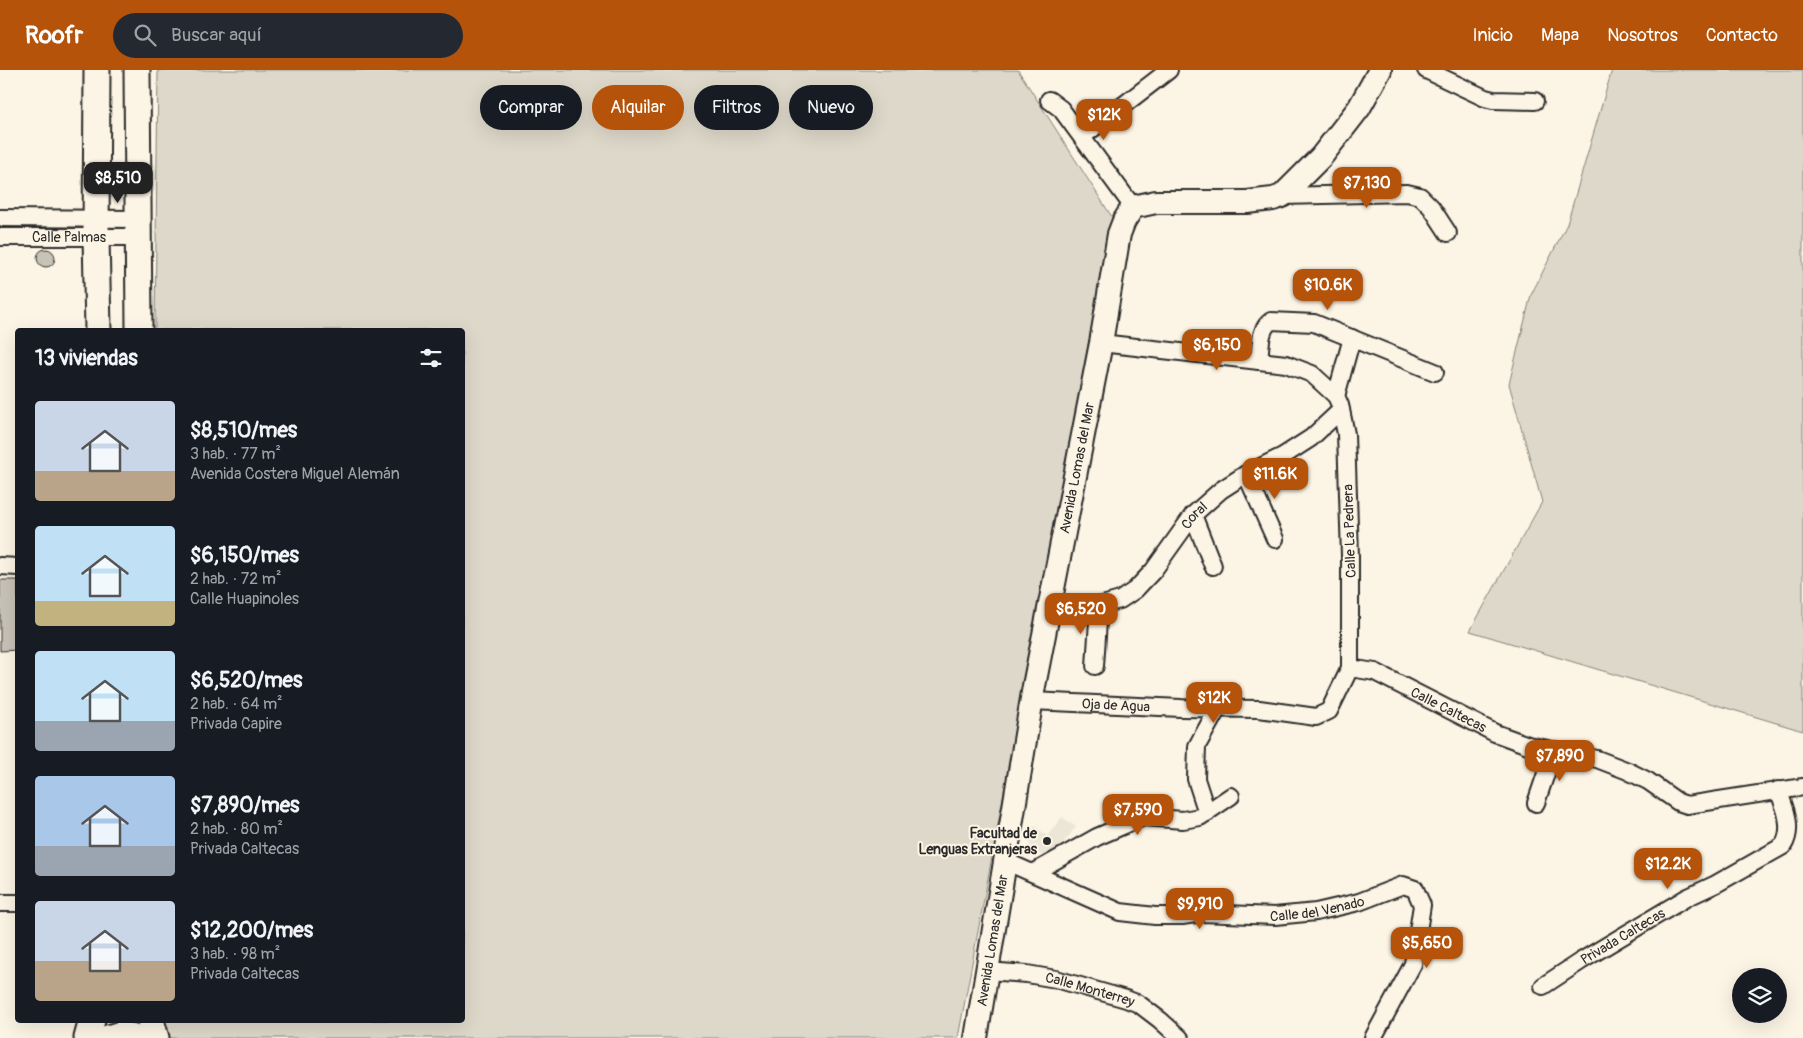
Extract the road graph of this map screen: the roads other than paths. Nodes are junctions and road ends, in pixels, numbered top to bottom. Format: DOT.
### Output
graph roads {
  1 [pos="97,70"];
  2 [pos="137,70"];
  3 [pos="1169,70"];
  4 [pos="1380,70"];
  5 [pos="1426,70"];
  6 [pos="1049,100"];
  7 [pos="1535,101"];
  8 [pos="1082,137"];
  9 [pos="1282,196"];
  10 [pos="1133,207"];
  11 [pos="0,218"];
  12 [pos="97,228"];
  13 [pos="139,228"];
  14 [pos="1448,233"];
  15 [pos="0,237"];
  16 [pos="98,328"];
  17 [pos="139,328"];
  18 [pos="1352,338"];
  19 [pos="1101,342"];
  20 [pos="1259,361"];
  21 [pos="1436,372"];
  22 [pos="1339,403"];
  23 [pos="1246,474"];
  24 [pos="1193,515"];
  25 [pos="1275,539"];
  26 [pos="0,566"];
  27 [pos="1213,566"];
  28 [pos="15,567"];
  29 [pos="1051,601"];
  30 [pos="1098,606"];
  31 [pos="1095,666"];
  32 [pos="1350,668"];
  33 [pos="1032,701"];
  34 [pos="1218,708"];
  35 [pos="1554,750"];
  36 [pos="1803,787"];
  37 [pos="1778,790"];
  38 [pos="1231,796"];
  39 [pos="1536,803"];
  40 [pos="1207,813"];
  41 [pos="1005,860"];
  42 [pos="1033,873"];
  43 [pos="0,903"];
  44 [pos="15,903"];
  45 [pos="987,971"];
  46 [pos="1543,986"];
  47 [pos="91,1023"];
  48 [pos="152,1023"];
  49 [pos="87,1038"];
  50 [pos="108,1038"];
  51 [pos="139,1038"];
  52 [pos="156,1038"];
  53 [pos="976,1038"];
  54 [pos="1180,1038"];
  55 [pos="1373,1038"];
  1 -- 12 [label="main road"];
  2 -- 13 [label="main road"];
  3 -- 8 [label="street"];
  4 -- 9 [label="main road"];
  5 -- 7 [label="street"];
  6 -- 8 [label="street"];
  8 -- 10 [label="street"];
  9 -- 10 [label="main road"];
  9 -- 14 [label="street"];
  10 -- 19 [label="main road, Avenida Lomas del Mar"];
  11 -- 12 [label="street, Calle Palmas"];
  12 -- 13 [label="street, Calle Palmas"];
  12 -- 15 [label="street, Calle Palmas"];
  12 -- 16 [label="main road"];
  13 -- 17 [label="main road"];
  18 -- 20 [label="street"];
  18 -- 21 [label="street"];
  18 -- 22 [label="street"];
  19 -- 20 [label="street"];
  19 -- 29 [label="main road, Avenida Lomas del Mar"];
  20 -- 22 [label="street"];
  22 -- 23 [label="street, Coral"];
  22 -- 32 [label="street, Calle La Pedrera"];
  23 -- 24 [label="street, Coral"];
  23 -- 25 [label="street"];
  24 -- 27 [label="street"];
  24 -- 30 [label="street, Coral"];
  26 -- 28 [label="street"];
  29 -- 30 [label="street, Coral"];
  29 -- 33 [label="main road, Avenida Lomas del Mar"];
  30 -- 31 [label="street"];
  32 -- 34 [label="street, Oja de Agua"];
  32 -- 35 [label="street, Calle Caltecas"];
  33 -- 34 [label="street, Oja de Agua"];
  33 -- 41 [label="main road, Avenida Lomas del Mar"];
  34 -- 40 [label="street"];
  35 -- 37 [label="street, Calle Caltecas"];
  35 -- 39 [label="street"];
  36 -- 37 [label="street, Calle Caltecas"];
  37 -- 46 [label="street, Privada Caltecas"];
  38 -- 40 [label="street"];
  40 -- 42 [label="street"];
  41 -- 42 [label="street, Calle del Venado"];
  41 -- 45 [label="main road, Avenida Lomas del Mar"];
  42 -- 55 [label="street, Calle del Venado"];
  43 -- 44 [label="street"];
  45 -- 53 [label="main road, Avenida Lomas del Mar"];
  45 -- 54 [label="street, Calle Monterrey"];
  47 -- 49 [label="main road"];
  48 -- 52 [label="main road"];
  50 -- 51 [label="main road"];
}
